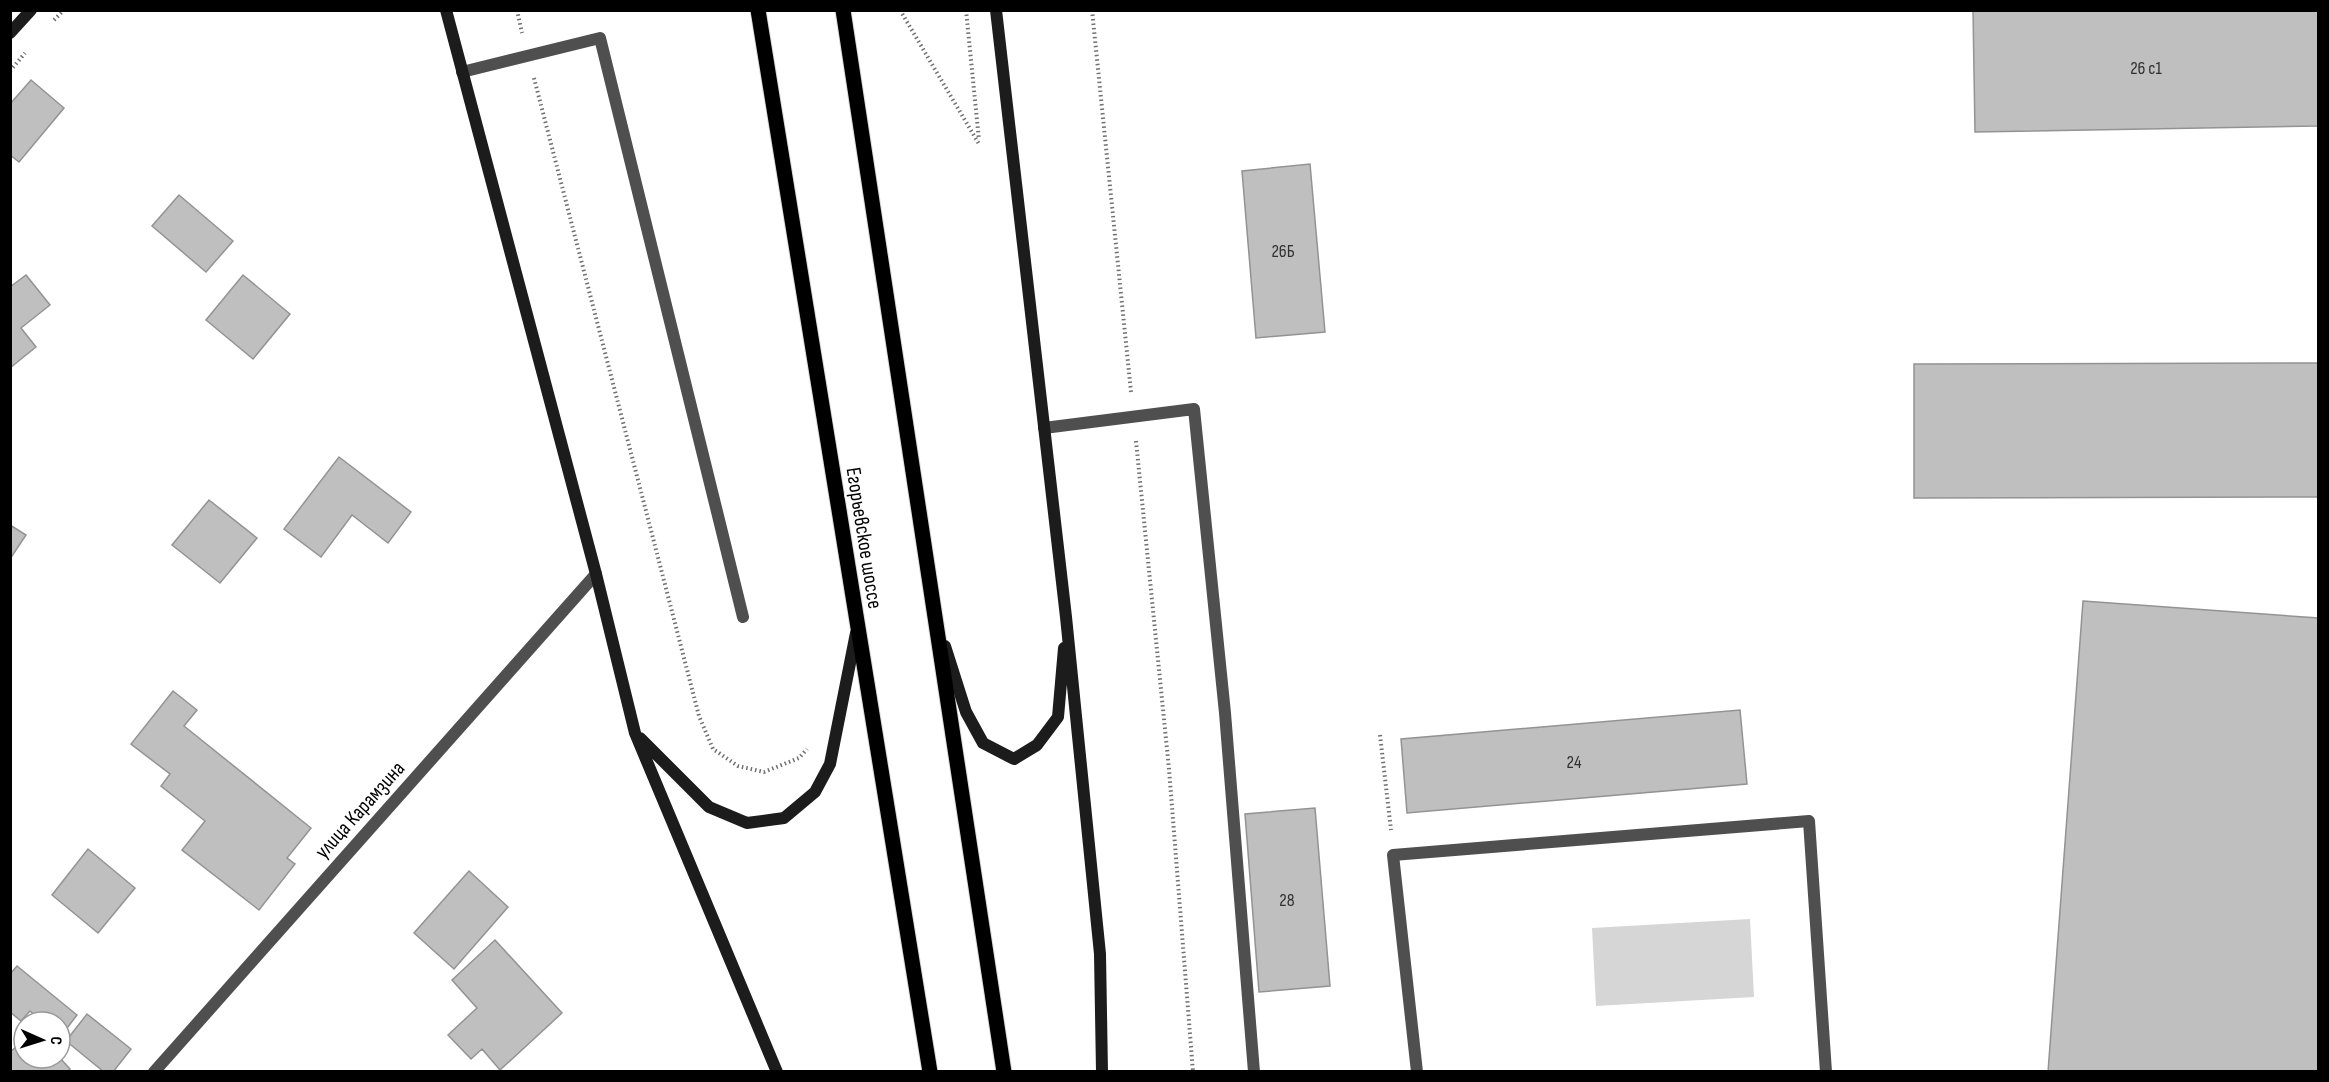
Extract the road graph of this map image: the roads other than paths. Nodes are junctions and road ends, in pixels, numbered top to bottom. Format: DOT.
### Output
graph roads {
  1 [pos="31,10"];
  2 [pos="446,10"];
  3 [pos="758,10"];
  4 [pos="843,10"];
  5 [pos="996,10"];
  6 [pos="10,33"];
  7 [pos="462,72"];
  8 [pos="1044,428"];
  9 [pos="596,574"];
  10 [pos="743,617"];
  11 [pos="1066,617"];
  12 [pos="938,625"];
  13 [pos="858,627"];
  14 [pos="635,733"];
  15 [pos="154,1071"];
  16 [pos="777,1071"];
  17 [pos="930,1071"];
  18 [pos="1004,1071"];
  19 [pos="1102,1071"];
  20 [pos="1254,1071"];
  21 [pos="1417,1071"];
  22 [pos="1826,1071"];
  1 -- 6 [label="street"];
  2 -- 7 [label="street"];
  3 -- 13 [label="main road, Егорьевское шоссе"];
  4 -- 12 [label="main road"];
  5 -- 8 [label="street"];
  7 -- 9 [label="street"];
  7 -- 10 [label="street"];
  8 -- 11 [label="street"];
  8 -- 20 [label="street"];
  9 -- 14 [label="street"];
  9 -- 15 [label="street, улица Карамзина"];
  11 -- 12 [label="street"];
  11 -- 19 [label="street"];
  12 -- 18 [label="main road"];
  13 -- 14 [label="street"];
  13 -- 17 [label="main road, Егорьевское шоссе"];
  14 -- 16 [label="street"];
  21 -- 22 [label="street"];
}
